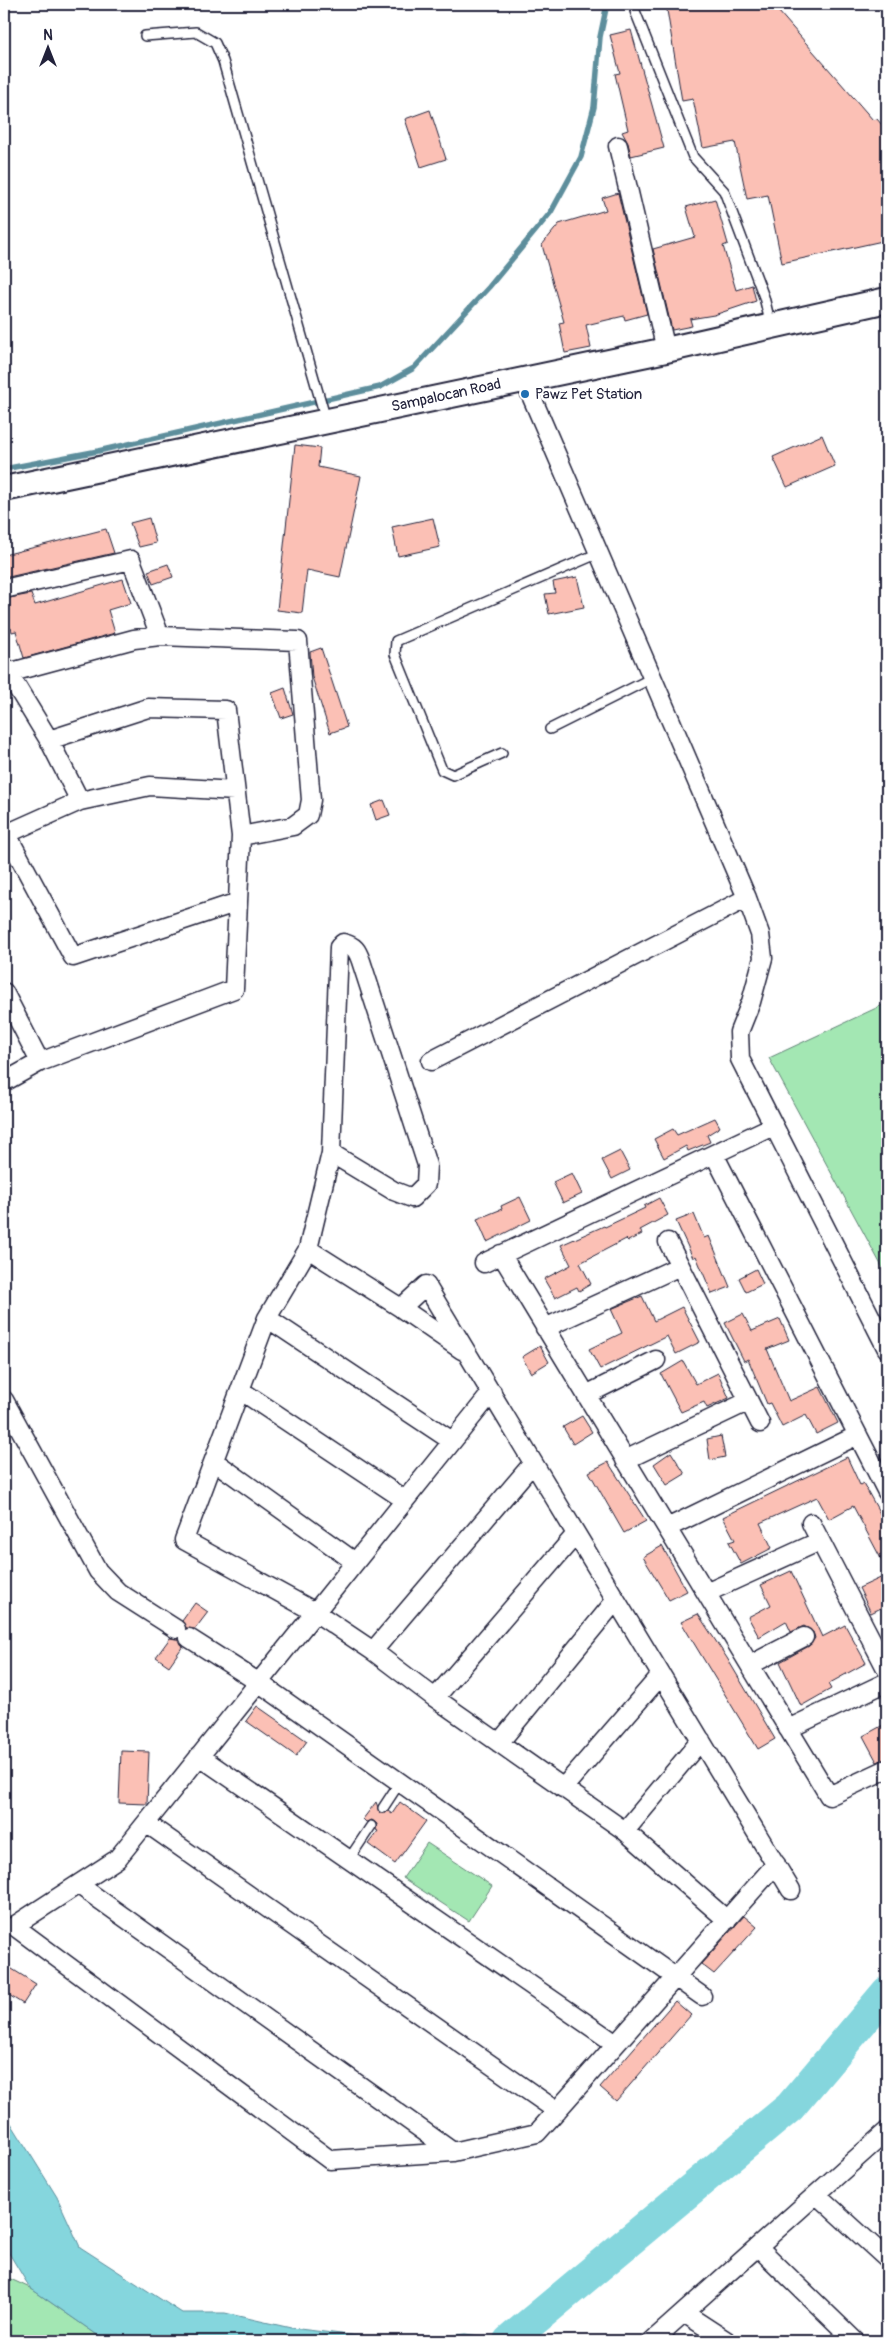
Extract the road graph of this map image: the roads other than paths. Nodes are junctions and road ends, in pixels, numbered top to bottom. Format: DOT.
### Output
graph roads {
  1 [pos="635,11"];
  2 [pos="145,36"];
  3 [pos="618,146"];
  4 [pos="887,300"];
  5 [pos="771,326"];
  6 [pos="666,350"];
  7 [pos="524,379"];
  8 [pos="326,421"];
  9 [pos="4,489"];
  10 [pos="599,553"];
  11 [pos="4,589"];
  12 [pos="160,636"];
  13 [pos="6,670"];
  14 [pos="652,678"];
  15 [pos="550,729"];
  16 [pos="49,740"];
  17 [pos="502,753"];
  18 [pos="235,791"];
  19 [pos="80,801"];
  20 [pos="5,833"];
  21 [pos="241,836"];
  22 [pos="747,898"];
  23 [pos="238,902"];
  24 [pos="4,992"];
  25 [pos="431,1061"];
  26 [pos="40,1062"];
  27 [pos="4,1082"];
  28 [pos="773,1126"];
  29 [pos="331,1154"];
  30 [pos="714,1154"];
  31 [pos="668,1242"];
  32 [pos="308,1249"];
  33 [pos="501,1254"];
  34 [pos="484,1262"];
  35 [pos="680,1266"];
  36 [pos="401,1308"];
  37 [pos="267,1318"];
  38 [pos="545,1328"];
  39 [pos="887,1350"];
  40 [pos="467,1353"];
  41 [pos="656,1360"];
  42 [pos="240,1390"];
  43 [pos="492,1392"];
  44 [pos="586,1395"];
  45 [pos="4,1400"];
  46 [pos="749,1401"];
  47 [pos="760,1423"];
  48 [pos="858,1436"];
  49 [pos="452,1441"];
  50 [pos="625,1460"];
  51 [pos="214,1461"];
  52 [pos="533,1463"];
  53 [pos="887,1492"];
  54 [pos="405,1500"];
  55 [pos="811,1523"];
  56 [pos="666,1528"];
  57 [pos="576,1534"];
  58 [pos="820,1542"];
  59 [pos="355,1562"];
  60 [pos="706,1593"];
  61 [pos="616,1600"];
  62 [pos="315,1612"];
  63 [pos="804,1637"];
  64 [pos="373,1651"];
  65 [pos="750,1665"];
  66 [pos="887,1670"];
  67 [pos="662,1675"];
  68 [pos="258,1682"];
  69 [pos="887,1682"];
  70 [pos="435,1698"];
  71 [pos="788,1729"];
  72 [pos="701,1740"];
  73 [pos="499,1743"];
  74 [pos="199,1756"];
  75 [pos="887,1769"];
  76 [pos="400,1782"];
  77 [pos="563,1788"];
  78 [pos="383,1808"];
  79 [pos="146,1822"];
  80 [pos="372,1826"];
  81 [pos="625,1831"];
  82 [pos="349,1859"];
  83 [pos="776,1864"];
  84 [pos="79,1886"];
  85 [pos="791,1890"];
  86 [pos="727,1920"];
  87 [pos="676,1978"];
  88 [pos="702,1996"];
  89 [pos="616,2044"];
  90 [pos="557,2111"];
  91 [pos="885,2138"];
  92 [pos="453,2152"];
  93 [pos="817,2195"];
  94 [pos="758,2247"];
  95 [pos="887,2259"];
  96 [pos="684,2313"];
  97 [pos="652,2341"];
  98 [pos="727,2341"];
  99 [pos="855,2341"];
  1 -- 5 [label="lane"];
  2 -- 8 [label="lane"];
  3 -- 6 [label="street"];
  4 -- 5 [label="main road, Sampalocan Road"];
  5 -- 6 [label="main road, Sampalocan Road"];
  6 -- 7 [label="main road, Sampalocan Road"];
  7 -- 8 [label="main road, Sampalocan Road"];
  7 -- 10 [label="street"];
  8 -- 9 [label="main road, Sampalocan Road"];
  10 -- 14 [label="street"];
  10 -- 17 [label="lane"];
  11 -- 12 [label="street"];
  12 -- 13 [label="street"];
  12 -- 21 [label="street"];
  13 -- 16 [label="street"];
  14 -- 15 [label="lane"];
  14 -- 22 [label="street"];
  16 -- 18 [label="street"];
  16 -- 19 [label="street"];
  18 -- 19 [label="street"];
  18 -- 21 [label="street"];
  19 -- 20 [label="street"];
  20 -- 23 [label="street"];
  21 -- 23 [label="street"];
  22 -- 25 [label="street"];
  22 -- 28 [label="street"];
  23 -- 26 [label="street"];
  24 -- 26 [label="street"];
  26 -- 27 [label="street"];
  28 -- 30 [label="street"];
  28 -- 39 [label="street"];
  29 -- 29 [label="street"];
  29 -- 32 [label="street"];
  30 -- 33 [label="street"];
  30 -- 48 [label="street"];
  31 -- 35 [label="street"];
  32 -- 36 [label="street"];
  32 -- 37 [label="street"];
  33 -- 34 [label="street"];
  33 -- 38 [label="street"];
  35 -- 38 [label="street"];
  35 -- 46 [label="street"];
  36 -- 40 [label="street"];
  36 -- 40 [label="street"];
  37 -- 42 [label="street"];
  37 -- 49 [label="street"];
  38 -- 44 [label="street"];
  40 -- 43 [label="street"];
  41 -- 44 [label="street"];
  42 -- 51 [label="street"];
  42 -- 54 [label="street"];
  43 -- 49 [label="street"];
  43 -- 52 [label="street"];
  44 -- 50 [label="street"];
  45 -- 68 [label="street"];
  46 -- 47 [label="street"];
  46 -- 50 [label="street"];
  48 -- 53 [label="street"];
  48 -- 56 [label="street"];
  49 -- 54 [label="street"];
  50 -- 56 [label="street"];
  51 -- 59 [label="street"];
  51 -- 62 [label="street"];
  52 -- 57 [label="street"];
  52 -- 64 [label="street"];
  54 -- 59 [label="street"];
  55 -- 58 [label="street"];
  56 -- 60 [label="street"];
  57 -- 61 [label="street"];
  57 -- 70 [label="street"];
  58 -- 60 [label="street"];
  58 -- 66 [label="street"];
  59 -- 62 [label="street"];
  60 -- 65 [label="street"];
  61 -- 67 [label="street"];
  61 -- 73 [label="street"];
  62 -- 64 [label="street"];
  62 -- 68 [label="street"];
  63 -- 65 [label="street"];
  64 -- 70 [label="street"];
  65 -- 71 [label="street"];
  67 -- 72 [label="street"];
  67 -- 77 [label="street"];
  68 -- 74 [label="street"];
  68 -- 76 [label="street"];
  69 -- 71 [label="street"];
  70 -- 73 [label="street"];
  71 -- 75 [label="street"];
  72 -- 81 [label="street"];
  72 -- 83 [label="street"];
  73 -- 77 [label="street"];
  74 -- 79 [label="street"];
  74 -- 82 [label="street"];
  76 -- 78 [label="lane"];
  76 -- 87 [label="street"];
  77 -- 81 [label="street"];
  79 -- 84 [label="street"];
  79 -- 90 [label="street"];
  80 -- 82 [label="lane"];
  81 -- 86 [label="street"];
  82 -- 89 [label="street"];
  83 -- 85 [label="street"];
  83 -- 86 [label="street"];
  84 -- 92 [label="street"];
  84 -- 92 [label="street"];
  86 -- 87 [label="street"];
  87 -- 88 [label="street"];
  87 -- 89 [label="street"];
  89 -- 90 [label="street"];
  90 -- 92 [label="street"];
  91 -- 93 [label="street"];
  93 -- 94 [label="street"];
  93 -- 95 [label="street"];
  94 -- 96 [label="street"];
  94 -- 99 [label="street"];
  96 -- 97 [label="street"];
  96 -- 98 [label="street"];
}
